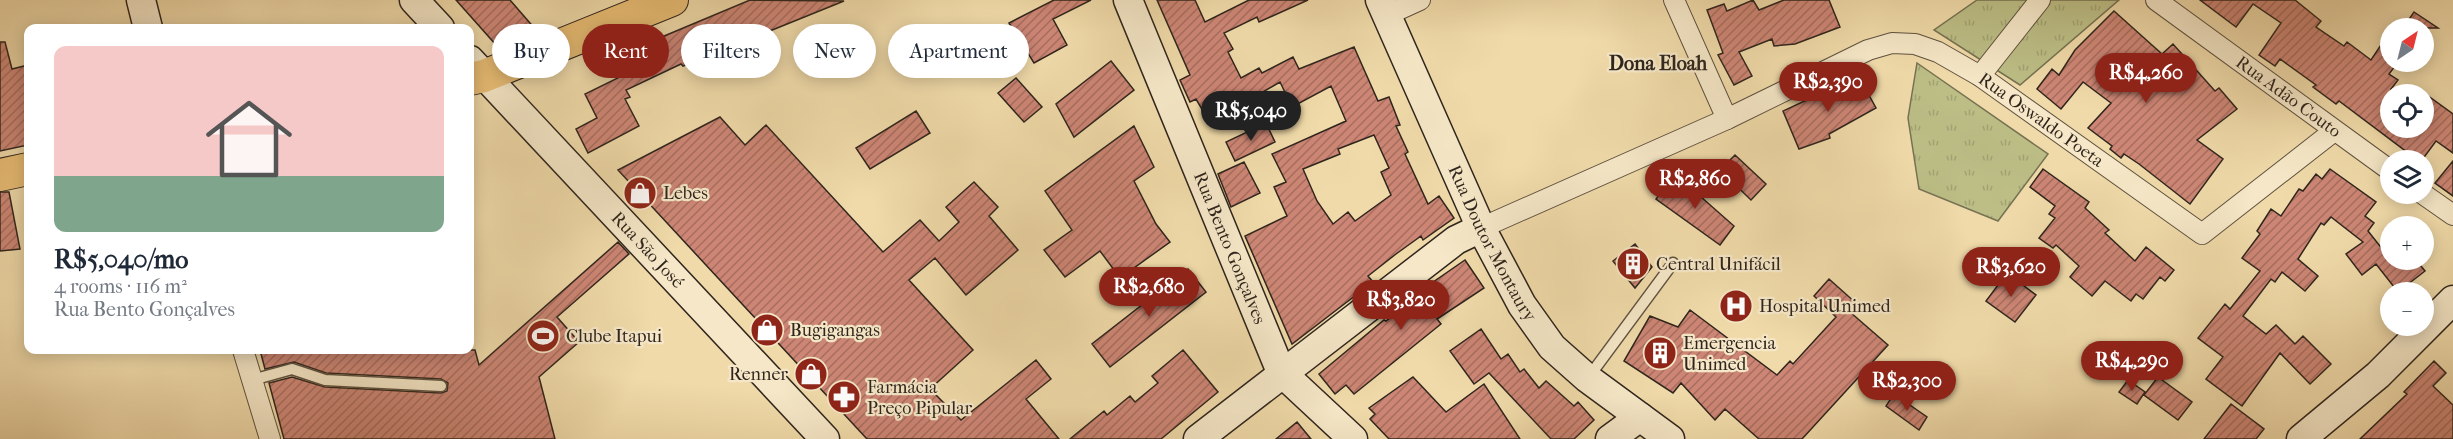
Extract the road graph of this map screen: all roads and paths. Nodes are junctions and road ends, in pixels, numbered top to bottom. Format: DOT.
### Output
graph roads {
  1 [pos="141,0"];
  2 [pos="414,0"];
  3 [pos="672,0"];
  4 [pos="1128,0"];
  5 [pos="1420,0"];
  6 [pos="1674,0"];
  7 [pos="2040,0"];
  8 [pos="2156,0"];
  9 [pos="1383,8"];
  10 [pos="147,24"];
  11 [pos="436,24"];
  12 [pos="474,72"];
  13 [pos="1980,76"];
  14 [pos="1727,119"];
  15 [pos="2334,131"];
  16 [pos="2380,163"];
  17 [pos="24,170"];
  18 [pos="0,175"];
  19 [pos="2434,202"];
  20 [pos="2453,215"];
  21 [pos="1481,228"];
  22 [pos="1673,263"];
  23 [pos="2453,300"];
  24 [pos="244,354"];
  25 [pos="1281,372"];
  26 [pos="1587,378"];
  27 [pos="252,380"];
  28 [pos="441,386"];
  29 [pos="1640,417"];
  30 [pos="270,439"];
  31 [pos="825,439"];
  32 [pos="1198,439"];
  33 [pos="1353,439"];
  34 [pos="1610,439"];
  35 [pos="1670,439"];
  36 [pos="2301,439"];
  1 -- 10 [label="street"];
  2 -- 11 [label="street"];
  3 -- 12 [label="main road"];
  4 -- 25 [label="street, Rua Bento Gonçalves"];
  5 -- 9 [label="street"];
  6 -- 14 [label="street"];
  7 -- 13 [label="street"];
  8 -- 15 [label="street, Rua Adão Couto"];
  9 -- 21 [label="street, Rua Doutor Montaury"];
  12 -- 31 [label="street, Rua São José"];
  13 -- 14 [label="street, Rua Oswaldo Poeta"];
  13 -- 15 [label="street, Rua Oswaldo Poeta"];
  14 -- 21 [label="street, Rua Oswaldo Poeta"];
  15 -- 16 [label="street, Rua Adão Couto"];
  17 -- 18 [label="main road"];
  19 -- 20 [label="street"];
  21 -- 25 [label="street"];
  21 -- 26 [label="street, Rua Doutor Montaury"];
  22 -- 26 [label="lane"];
  23 -- 36 [label="street"];
  24 -- 27 [label="street"];
  25 -- 32 [label="street"];
  25 -- 33 [label="street, Rua Bento Gonçalves"];
  26 -- 29 [label="street, Rua Doutor Montaury"];
  27 -- 28 [label="lane"];
  27 -- 30 [label="street"];
  29 -- 34 [label="street"];
  29 -- 35 [label="street, Rua Doutor Montaury"];
}
